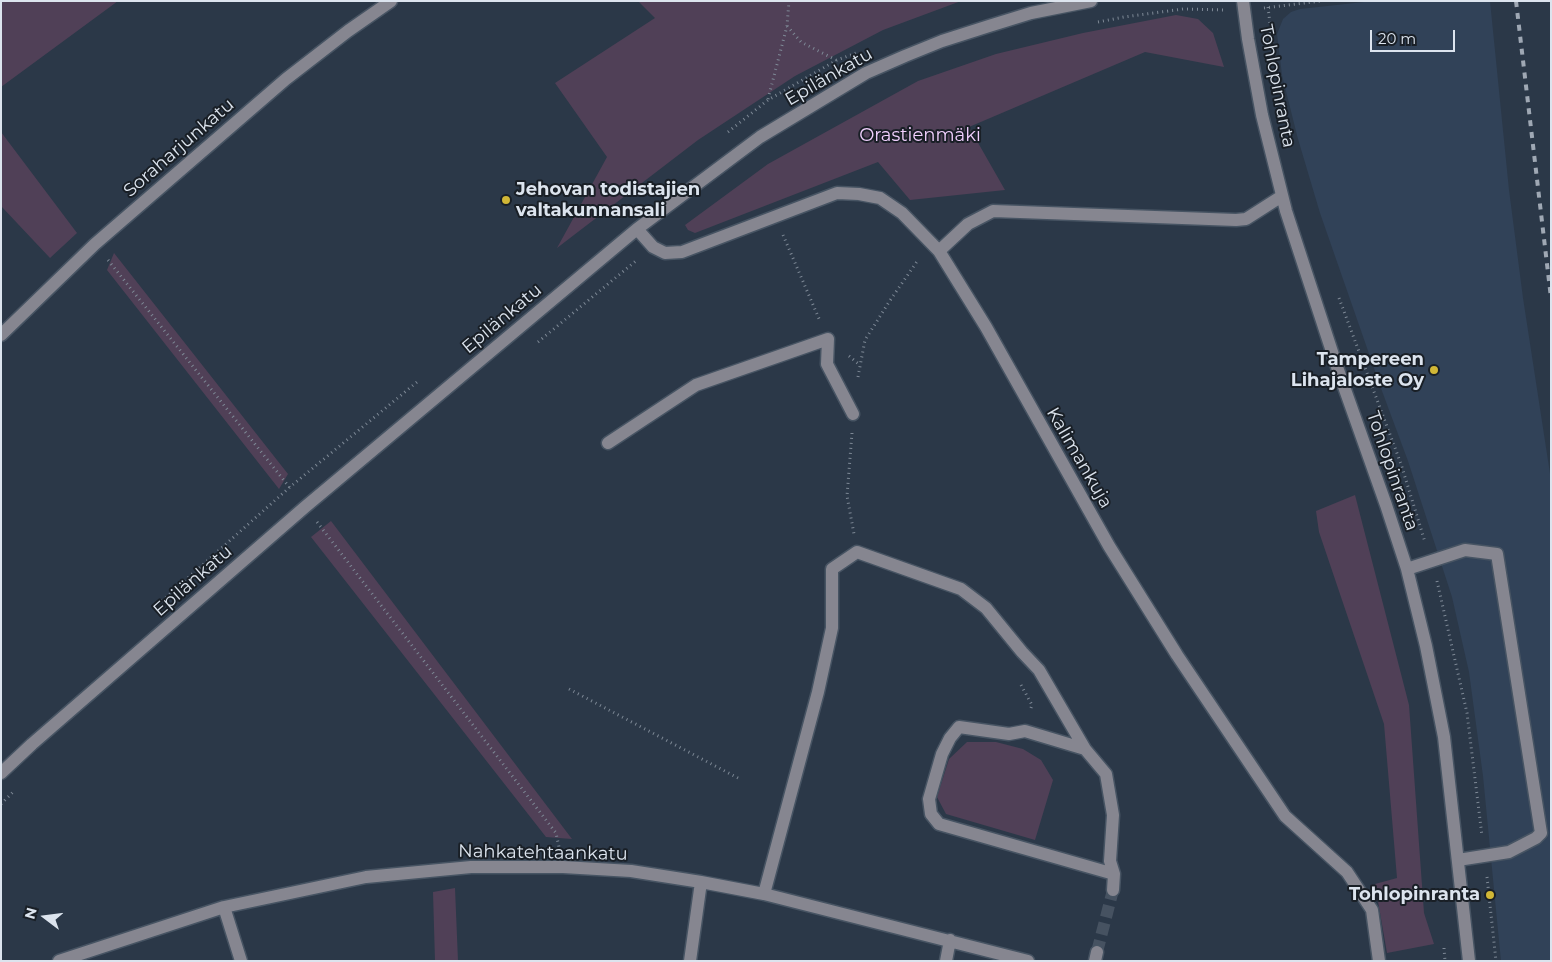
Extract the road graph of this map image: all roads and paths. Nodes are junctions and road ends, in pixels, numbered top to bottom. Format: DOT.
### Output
graph roads {
  1 [pos="392,1"];
  2 [pos="789,1"];
  3 [pos="1091,1"];
  4 [pos="1321,1"];
  5 [pos="1284,3"];
  6 [pos="1244,6"];
  7 [pos="1097,22"];
  8 [pos="788,26"];
  9 [pos="837,60"];
  10 [pos="768,100"];
  11 [pos="1282,196"];
  12 [pos="637,229"];
  13 [pos="930,242"];
  14 [pos="653,247"];
  15 [pos="939,251"];
  16 [pos="790,252"];
  17 [pos="106,258"];
  18 [pos="811,302"];
  19 [pos="1,335"];
  20 [pos="531,348"];
  21 [pos="853,414"];
  22 [pos="608,443"];
  23 [pos="290,486"];
  24 [pos="305,507"];
  25 [pos="326,518"];
  26 [pos="318,525"];
  27 [pos="857,552"];
  28 [pos="1407,569"];
  29 [pos="569,689"];
  30 [pos="1023,690"];
  31 [pos="1028,718"];
  32 [pos="1085,749"];
  33 [pos="1,772"];
  34 [pos="738,778"];
  35 [pos="22,784"];
  36 [pos="1,804"];
  37 [pos="1458,860"];
  38 [pos="563,867"];
  39 [pos="1114,874"];
  40 [pos="701,882"];
  41 [pos="1113,890"];
  42 [pos="764,894"];
  43 [pos="224,907"];
  44 [pos="950,940"];
  45 [pos="59,961"];
  46 [pos="241,961"];
  47 [pos="690,961"];
  48 [pos="946,961"];
  49 [pos="1028,961"];
  50 [pos="1379,961"];
  51 [pos="1469,961"];
  1 -- 19 [label="street, Soraharjunkatu"];
  2 -- 8 [label="path"];
  3 -- 12 [label="street, Epilänkatu"];
  4 -- 5 [label="path"];
  5 -- 6 [label="path"];
  6 -- 7 [label="path"];
  6 -- 11 [label="street, Tohlopinranta"];
  8 -- 9 [label="path"];
  8 -- 10 [label="path"];
  11 -- 15 [label="street"];
  11 -- 28 [label="street, Tohlopinranta"];
  12 -- 14 [label="street"];
  12 -- 24 [label="street, Epilänkatu"];
  13 -- 14 [label="street, Kalimankuja"];
  13 -- 15 [label="street, Kalimankuja"];
  13 -- 21 [label="path"];
  14 -- 20 [label="path"];
  15 -- 50 [label="street, Kalimankuja"];
  16 -- 18 [label="path"];
  17 -- 23 [label="path"];
  21 -- 22 [label="street"];
  21 -- 27 [label="path"];
  24 -- 26 [label="path"];
  24 -- 33 [label="street, Epilänkatu"];
  25 -- 26 [label="path"];
  26 -- 38 [label="path"];
  27 -- 32 [label="street"];
  27 -- 42 [label="street"];
  28 -- 37 [label="street, Tohlopinranta"];
  28 -- 37 [label="street"];
  29 -- 34 [label="path"];
  30 -- 31 [label="path"];
  32 -- 39 [label="street"];
  32 -- 39 [label="street"];
  35 -- 36 [label="path"];
  37 -- 51 [label="street, Tohlopinranta"];
  38 -- 40 [label="street, Nahkatehtaankatu"];
  38 -- 43 [label="street, Nahkatehtaankatu"];
  39 -- 41 [label="street"];
  40 -- 42 [label="street, Nahkatehtaankatu"];
  40 -- 47 [label="street"];
  42 -- 44 [label="street, Nahkatehtaankatu"];
  43 -- 45 [label="street, Nahkatehtaankatu"];
  43 -- 46 [label="street"];
  44 -- 48 [label="street"];
  44 -- 49 [label="street, Nahkatehtaankatu"];
}
